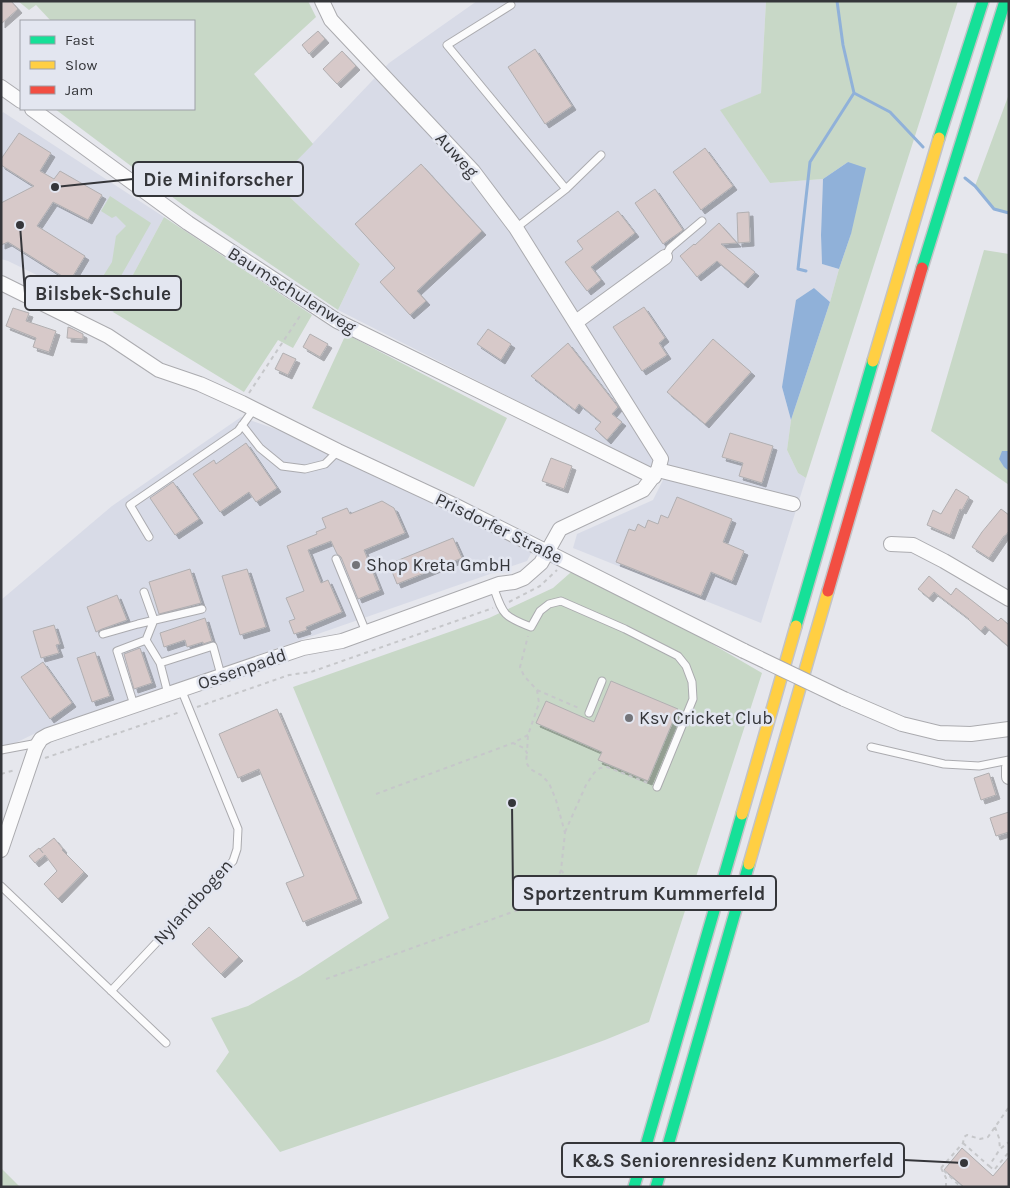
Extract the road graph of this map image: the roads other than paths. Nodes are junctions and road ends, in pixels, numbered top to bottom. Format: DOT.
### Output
graph roads {
  1 [pos="322,1"];
  2 [pos="983,1"];
  3 [pos="1005,1"];
  4 [pos="511,5"];
  5 [pos="1,87"];
  6 [pos="20,100"];
  7 [pos="33,110"];
  8 [pos="601,155"];
  9 [pos="566,189"];
  10 [pos="702,220"];
  11 [pos="516,228"];
  12 [pos="665,257"];
  13 [pos="1,283"];
  14 [pos="576,322"];
  15 [pos="248,406"];
  16 [pos="242,425"];
  17 [pos="338,451"];
  18 [pos="656,474"];
  19 [pos="793,504"];
  20 [pos="149,537"];
  21 [pos="891,544"];
  22 [pos="546,552"];
  23 [pos="336,559"];
  24 [pos="493,586"];
  25 [pos="144,592"];
  26 [pos="1009,600"];
  27 [pos="202,609"];
  28 [pos="154,620"];
  29 [pos="366,632"];
  30 [pos="103,634"];
  31 [pos="146,640"];
  32 [pos="160,663"];
  33 [pos="222,675"];
  34 [pos="602,681"];
  35 [pos="181,689"];
  36 [pos="168,694"];
  37 [pos="134,705"];
  38 [pos="589,713"];
  39 [pos="1009,729"];
  40 [pos="38,743"];
  41 [pos="871,747"];
  42 [pos="1,750"];
  43 [pos="1009,760"];
  44 [pos="1009,767"];
  45 [pos="1009,777"];
  46 [pos="657,787"];
  47 [pos="1,850"];
  48 [pos="1,886"];
  49 [pos="111,991"];
  50 [pos="166,1043"];
  51 [pos="634,1187"];
  52 [pos="656,1187"];
  1 -- 11 [label="street, Auweg"];
  2 -- 51 [label="highway"];
  3 -- 52 [label="highway"];
  4 -- 9 [label="lane"];
  5 -- 6 [label="street"];
  7 -- 18 [label="street, Baumschulenweg"];
  8 -- 9 [label="lane"];
  9 -- 11 [label="lane"];
  10 -- 12 [label="lane"];
  11 -- 14 [label="street, Auweg"];
  12 -- 14 [label="street"];
  13 -- 15 [label="street, Prisdorfer Straße"];
  14 -- 18 [label="street, Auweg"];
  15 -- 16 [label="lane"];
  15 -- 17 [label="street, Prisdorfer Straße"];
  16 -- 17 [label="lane"];
  16 -- 20 [label="lane"];
  17 -- 22 [label="street, Prisdorfer Straße"];
  18 -- 19 [label="street, Baumschulenweg"];
  18 -- 22 [label="street"];
  21 -- 26 [label="street"];
  22 -- 24 [label="street, Ossenpadd"];
  22 -- 39 [label="street, Prisdorfer Straße, bridge"];
  23 -- 29 [label="lane"];
  24 -- 29 [label="street, Ossenpadd"];
  24 -- 46 [label="lane"];
  25 -- 28 [label="lane"];
  27 -- 28 [label="lane"];
  28 -- 30 [label="lane"];
  28 -- 31 [label="lane"];
  29 -- 33 [label="street, Ossenpadd"];
  31 -- 32 [label="lane"];
  31 -- 37 [label="lane"];
  32 -- 33 [label="lane"];
  32 -- 36 [label="lane"];
  33 -- 35 [label="street, Ossenpadd"];
  34 -- 38 [label="lane"];
  35 -- 36 [label="street, Ossenpadd"];
  35 -- 49 [label="lane, Nylandbogen"];
  36 -- 37 [label="street, Ossenpadd"];
  37 -- 40 [label="street, Ossenpadd"];
  40 -- 42 [label="lane"];
  40 -- 47 [label="street"];
  41 -- 43 [label="lane"];
  44 -- 45 [label="street"];
  48 -- 49 [label="lane"];
  49 -- 50 [label="lane"];
}
